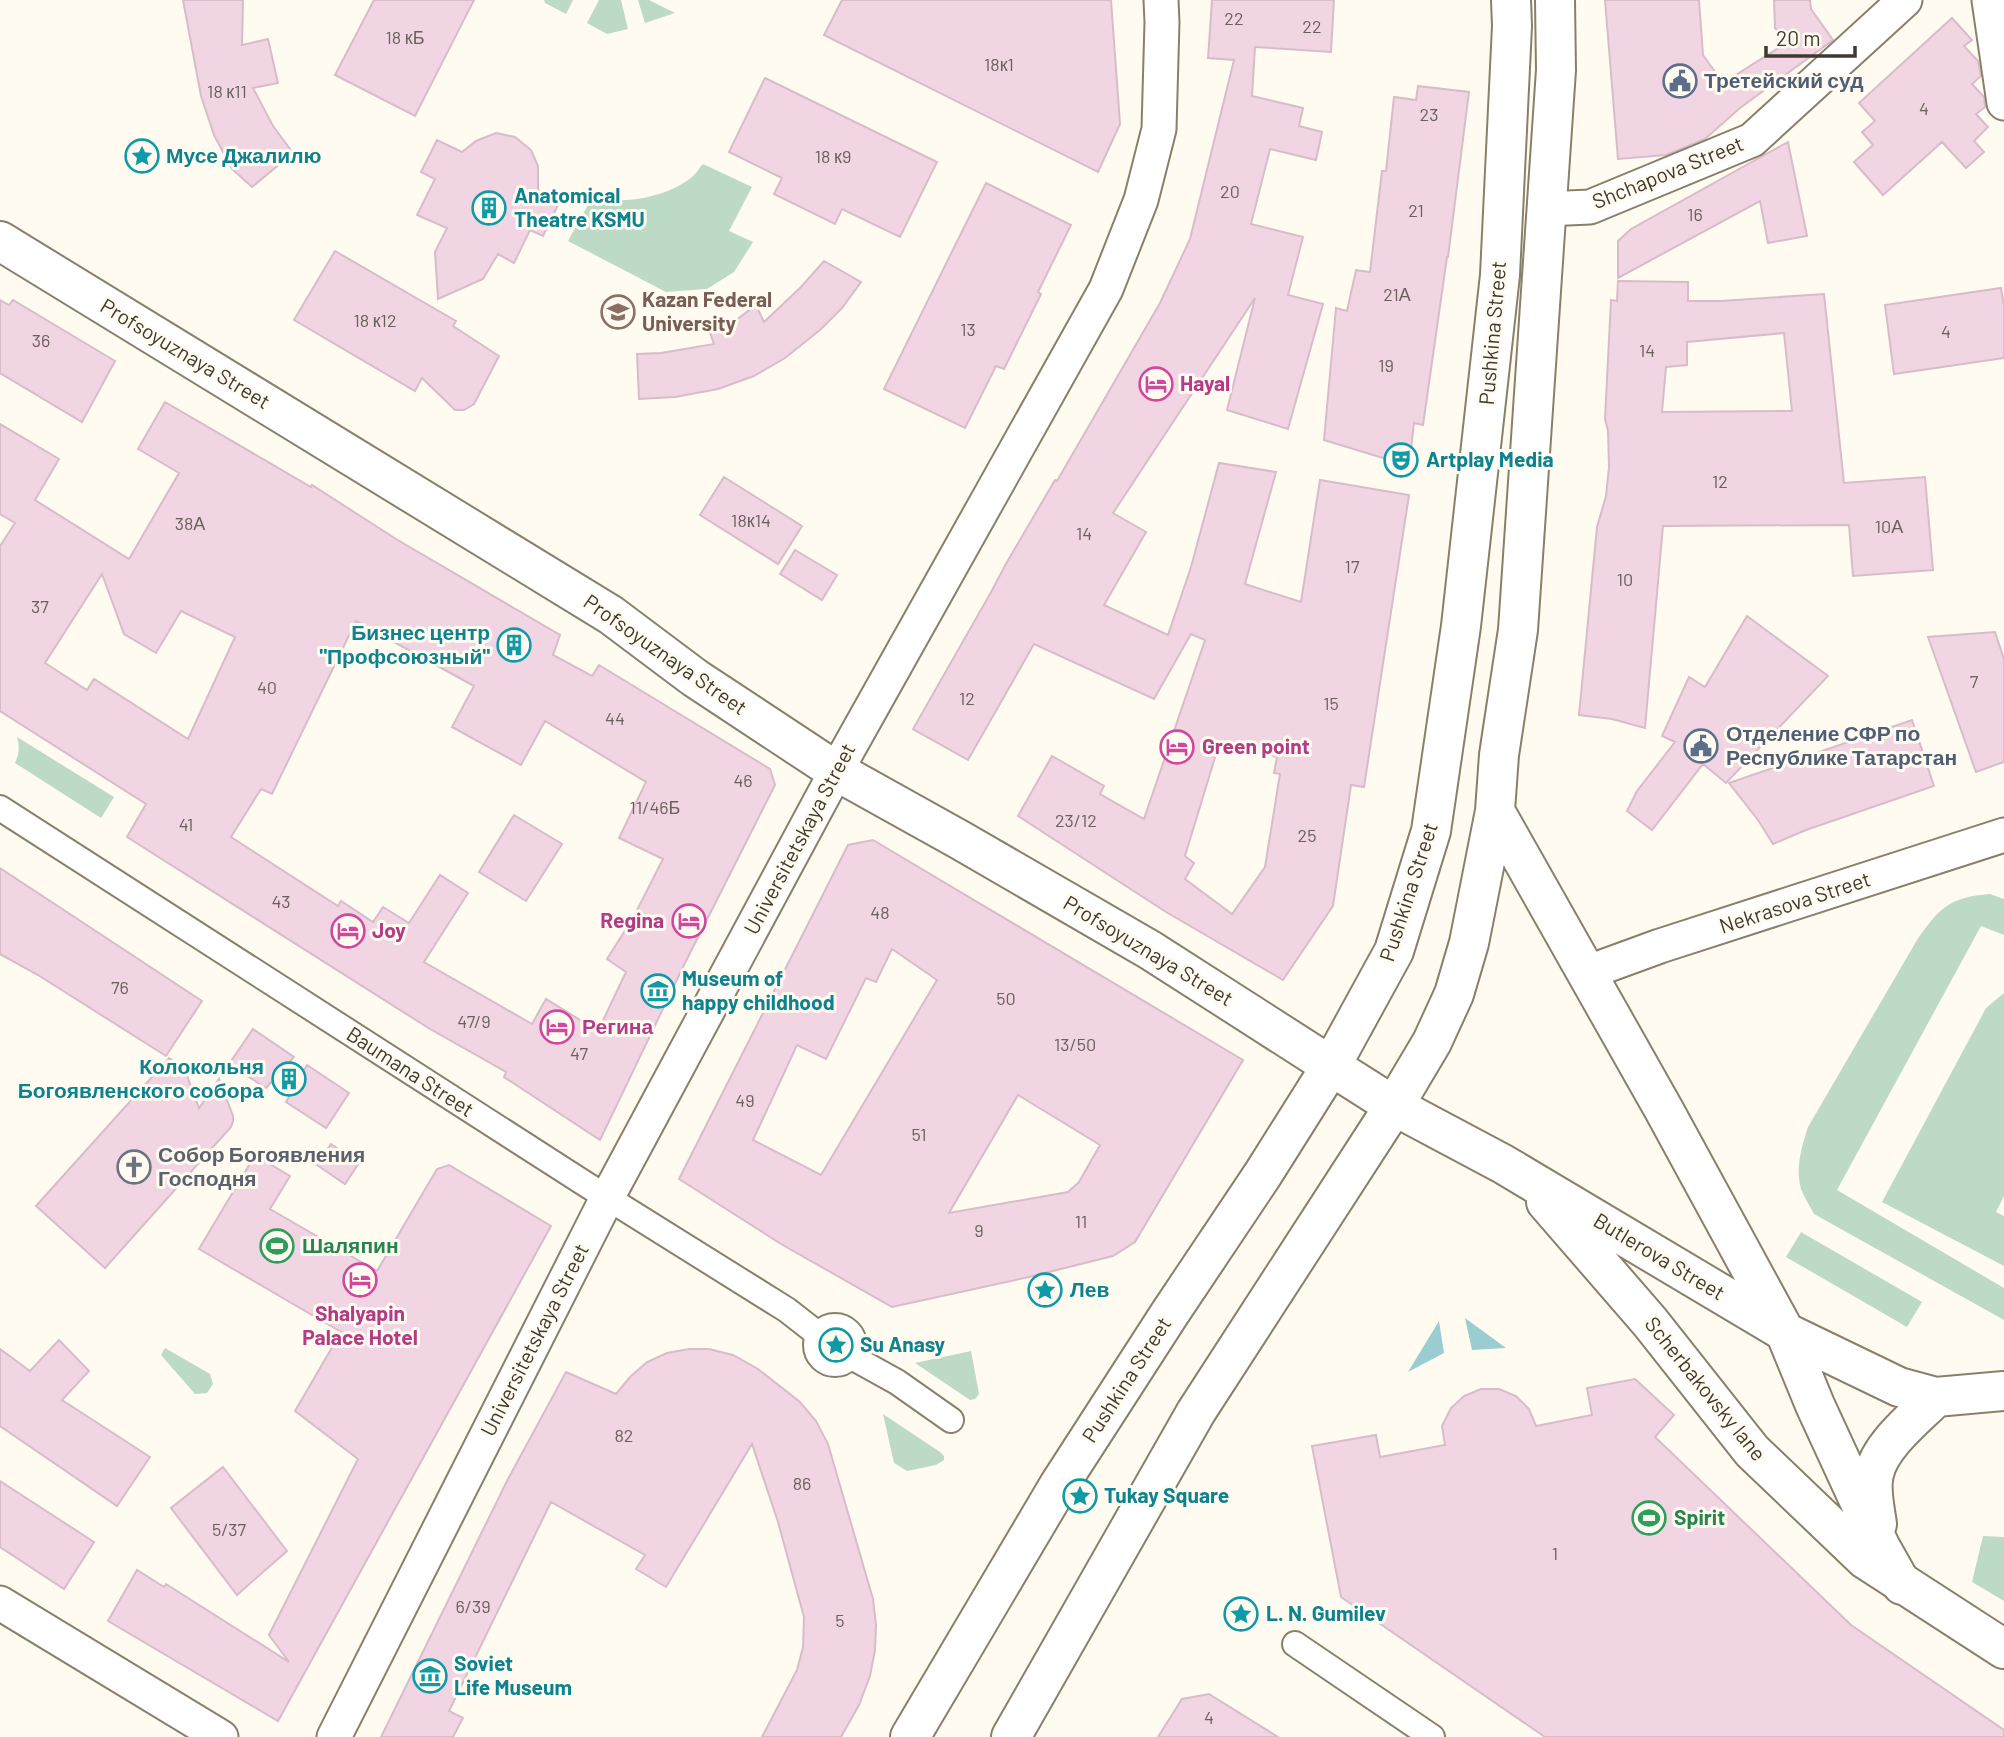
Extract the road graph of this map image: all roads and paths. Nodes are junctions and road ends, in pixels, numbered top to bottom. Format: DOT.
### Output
graph roads {
  1 [pos="1161,0"];
  2 [pos="1511,0"];
  3 [pos="1555,0"];
  4 [pos="1905,0"];
  5 [pos="1989,0"];
  6 [pos="2004,103"];
  7 [pos="1545,209"];
  8 [pos="0,241"];
  9 [pos="836,771"];
  10 [pos="0,808"];
  11 [pos="1494,811"];
  12 [pos="2004,835"];
  13 [pos="1586,973"];
  14 [pos="1331,1066"];
  15 [pos="1394,1106"];
  16 [pos="1524,1176"];
  17 [pos="607,1198"];
  18 [pos="1785,1332"];
  19 [pos="2004,1391"];
  20 [pos="1937,1397"];
  21 [pos="951,1420"];
  22 [pos="1880,1546"];
  23 [pos="1902,1585"];
  24 [pos="0,1603"];
  25 [pos="1295,1644"];
  26 [pos="2004,1649"];
  27 [pos="221,1737"];
  28 [pos="334,1737"];
  29 [pos="910,1737"];
  30 [pos="1011,1737"];
  31 [pos="1432,1737"];
  1 -- 9 [label="street, Universitetskaya Street"];
  2 -- 14 [label="main road, Pushkina Street"];
  3 -- 7 [label="main road, Pushkina Street"];
  4 -- 7 [label="street, Shchapova Street"];
  5 -- 6 [label="street"];
  7 -- 11 [label="main road, Pushkina Street"];
  8 -- 9 [label="main road, Profsoyuznaya Street"];
  9 -- 14 [label="main road, Profsoyuznaya Street"];
  9 -- 17 [label="street, Universitetskaya Street"];
  10 -- 17 [label="street, Baumana Street"];
  11 -- 13 [label="main road"];
  11 -- 15 [label="main road, Pushkina Street"];
  12 -- 13 [label="street, Nekrasova Street"];
  13 -- 18 [label="main road"];
  14 -- 15 [label="main road, Butlerova Street"];
  14 -- 29 [label="main road, Pushkina Street"];
  15 -- 16 [label="main road, Butlerova Street"];
  15 -- 30 [label="main road, Pushkina Street"];
  16 -- 18 [label="main road, Butlerova Street"];
  16 -- 23 [label="main road, Scherbakovsky lane"];
  17 -- 21 [label="street, Baumana Street"];
  17 -- 28 [label="street, Universitetskaya Street"];
  18 -- 20 [label="main road, Butlerova Street"];
  18 -- 22 [label="main road"];
  19 -- 20 [label="main road, Butlerova Street"];
  20 -- 22 [label="main road"];
  22 -- 23 [label="main road"];
  23 -- 26 [label="main road, Scherbakovsky lane"];
  24 -- 27 [label="street"];
  25 -- 31 [label="street"];
}
